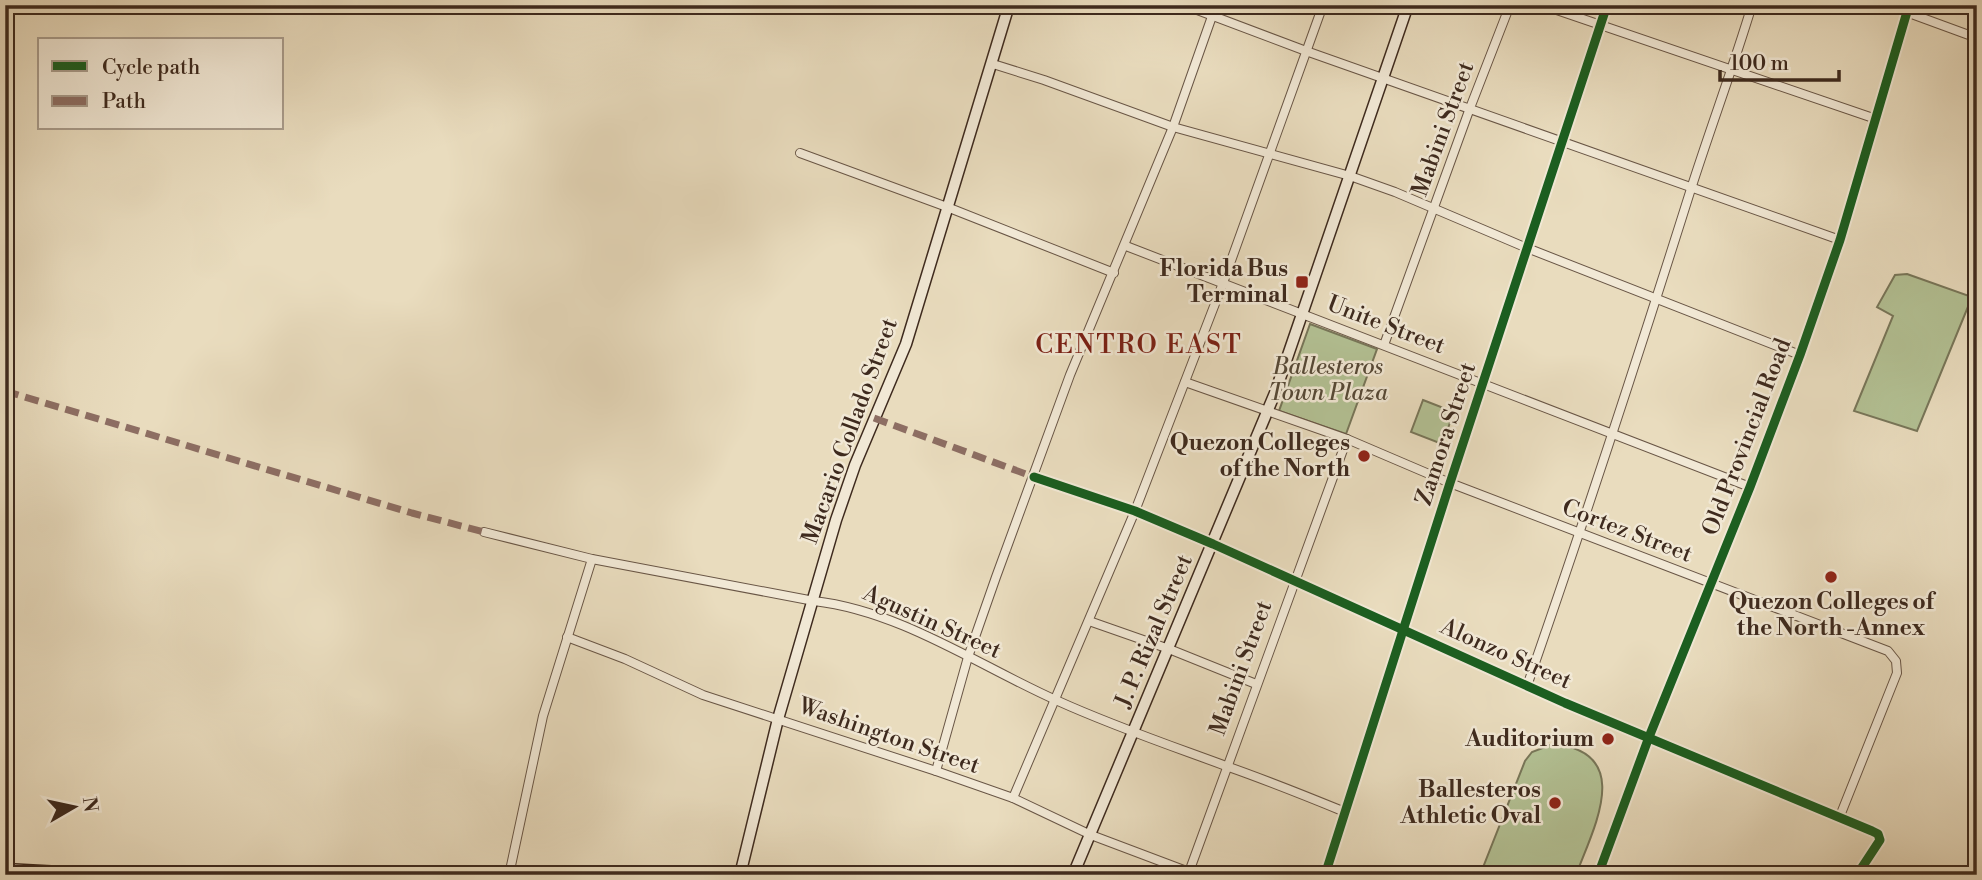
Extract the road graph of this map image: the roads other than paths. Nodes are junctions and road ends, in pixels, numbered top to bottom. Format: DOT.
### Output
graph roads {
  1 [pos="1009,5"];
  2 [pos="1184,5"];
  3 [pos="1216,5"];
  4 [pos="1323,5"];
  5 [pos="1408,5"];
  6 [pos="1510,5"];
  7 [pos="1542,5"];
  8 [pos="1607,5"];
  9 [pos="1752,5"];
  10 [pos="1888,5"];
  11 [pos="1908,8"];
  12 [pos="1213,16"];
  13 [pos="1601,24"];
  14 [pos="1977,38"];
  15 [pos="1306,51"];
  16 [pos="993,64"];
  17 [pos="1733,70"];
  18 [pos="1383,77"];
  19 [pos="1470,108"];
  20 [pos="1876,119"];
  21 [pos="1173,127"];
  22 [pos="1561,140"];
  23 [pos="800,153"];
  24 [pos="1268,154"];
  25 [pos="1350,176"];
  26 [pos="1692,187"];
  27 [pos="947,207"];
  28 [pos="1434,209"];
  29 [pos="1840,240"];
  30 [pos="1126,246"];
  31 [pos="1527,248"];
  32 [pos="1114,273"];
  33 [pos="1223,283"];
  34 [pos="1656,299"];
  35 [pos="1303,313"];
  36 [pos="1384,345"];
  37 [pos="1800,355"];
  38 [pos="1185,382"];
  39 [pos="1483,384"];
  40 [pos="1267,411"];
  41 [pos="1613,433"];
  42 [pos="1347,439"];
  43 [pos="1034,477"];
  44 [pos="1450,483"];
  45 [pos="1750,487"];
  46 [pos="1135,511"];
  47 [pos="484,532"];
  48 [pos="1580,533"];
  49 [pos="1213,544"];
  50 [pos="592,559"];
  51 [pos="1294,578"];
  52 [pos="1712,584"];
  53 [pos="814,601"];
  54 [pos="1089,621"];
  55 [pos="1403,629"];
  56 [pos="567,637"];
  57 [pos="1170,649"];
  58 [pos="968,657"];
  59 [pos="1256,684"];
  60 [pos="1527,686"];
  61 [pos="1055,700"];
  62 [pos="778,719"];
  63 [pos="1134,734"];
  64 [pos="1649,737"];
  65 [pos="1227,766"];
  66 [pos="936,771"];
  67 [pos="1013,798"];
  68 [pos="1345,812"];
  69 [pos="1840,816"];
  70 [pos="1091,835"];
  71 [pos="5,869"];
  72 [pos="1193,873"];
  73 [pos="116,875"];
  74 [pos="509,875"];
  75 [pos="740,875"];
  76 [pos="1073,875"];
  77 [pos="1325,875"];
  78 [pos="1598,875"];
  79 [pos="1857,875"];
  1 -- 16 [label="main road, Macario Collado Street"];
  2 -- 12 [label="street"];
  3 -- 12 [label="street"];
  4 -- 15 [label="street"];
  5 -- 18 [label="main road, J. P. Rizal Street"];
  6 -- 19 [label="street, Mabini Street"];
  7 -- 13 [label="street"];
  8 -- 13 [label="street, Zamora Street"];
  9 -- 17 [label="street"];
  10 -- 11 [label="street"];
  11 -- 14 [label="street"];
  11 -- 20 [label="street, Old Provincial Road"];
  12 -- 15 [label="street"];
  12 -- 21 [label="street"];
  13 -- 17 [label="street"];
  13 -- 22 [label="street, Zamora Street"];
  15 -- 18 [label="street"];
  15 -- 24 [label="street"];
  16 -- 21 [label="street"];
  16 -- 27 [label="main road, Macario Collado Street"];
  17 -- 20 [label="street"];
  17 -- 26 [label="street"];
  18 -- 19 [label="street"];
  18 -- 25 [label="main road, J. P. Rizal Street"];
  19 -- 22 [label="street"];
  19 -- 28 [label="street, Mabini Street"];
  20 -- 29 [label="street, Old Provincial Road"];
  21 -- 24 [label="street"];
  21 -- 30 [label="street"];
  22 -- 26 [label="street"];
  22 -- 31 [label="street, Zamora Street"];
  23 -- 27 [label="street"];
  24 -- 25 [label="street"];
  24 -- 33 [label="street"];
  25 -- 28 [label="street"];
  25 -- 35 [label="main road, J. P. Rizal Street"];
  26 -- 29 [label="street"];
  26 -- 34 [label="street"];
  27 -- 32 [label="street"];
  27 -- 53 [label="main road, Macario Collado Street"];
  28 -- 31 [label="street"];
  28 -- 36 [label="street, Mabini Street"];
  29 -- 37 [label="street, Old Provincial Road"];
  30 -- 32 [label="street"];
  30 -- 33 [label="street, Unite Street"];
  31 -- 34 [label="street"];
  31 -- 39 [label="street, Zamora Street"];
  32 -- 43 [label="street"];
  33 -- 35 [label="street, Unite Street"];
  33 -- 38 [label="street"];
  34 -- 37 [label="street"];
  34 -- 41 [label="street"];
  35 -- 36 [label="street, Unite Street"];
  35 -- 40 [label="main road, J. P. Rizal Street"];
  36 -- 39 [label="street, Unite Street"];
  37 -- 45 [label="street, Old Provincial Road"];
  38 -- 40 [label="street, Cortez Street"];
  38 -- 46 [label="street"];
  39 -- 41 [label="street, Unite Street"];
  39 -- 44 [label="street, Zamora Street"];
  40 -- 42 [label="street, Cortez Street"];
  40 -- 49 [label="main road, J. P. Rizal Street"];
  41 -- 45 [label="street, Unite Street"];
  41 -- 48 [label="street"];
  42 -- 44 [label="street, Cortez Street"];
  42 -- 51 [label="street, Mabini Street"];
  43 -- 46 [label="street, Alonzo Street"];
  43 -- 58 [label="street"];
  44 -- 48 [label="street, Cortez Street"];
  44 -- 55 [label="street, Zamora Street"];
  45 -- 52 [label="street, Old Provincial Road"];
  46 -- 49 [label="street, Alonzo Street"];
  46 -- 54 [label="street"];
  47 -- 50 [label="street, Agustin Street"];
  48 -- 52 [label="street, Cortez Street"];
  48 -- 60 [label="street"];
  49 -- 51 [label="street, Alonzo Street"];
  49 -- 57 [label="main road, J. P. Rizal Street"];
  50 -- 53 [label="street, Agustin Street"];
  50 -- 56 [label="street"];
  51 -- 55 [label="street, Alonzo Street"];
  51 -- 59 [label="street, Mabini Street"];
  52 -- 64 [label="street, Old Provincial Road"];
  52 -- 69 [label="street, Cortez Street"];
  53 -- 58 [label="street, Agustin Street"];
  53 -- 62 [label="main road, Macario Collado Street"];
  54 -- 57 [label="street"];
  54 -- 61 [label="street"];
  55 -- 60 [label="street, Alonzo Street"];
  55 -- 68 [label="street, Zamora Street"];
  56 -- 62 [label="street, Washington Street"];
  56 -- 74 [label="street"];
  57 -- 59 [label="street"];
  57 -- 63 [label="main road, J. P. Rizal Street"];
  58 -- 61 [label="street, Agustin Street"];
  58 -- 66 [label="street"];
  59 -- 65 [label="street, Mabini Street"];
  60 -- 64 [label="street, Alonzo Street"];
  61 -- 63 [label="street, Agustin Street"];
  61 -- 67 [label="street"];
  62 -- 66 [label="street, Washington Street"];
  62 -- 75 [label="main road, Macario Collado Street"];
  63 -- 65 [label="street, Agustin Street"];
  63 -- 70 [label="main road, J. P. Rizal Street"];
  64 -- 69 [label="street, Alonzo Street"];
  64 -- 78 [label="street, Old Provincial Road"];
  65 -- 68 [label="street, Agustin Street"];
  65 -- 72 [label="street, Mabini Street"];
  66 -- 67 [label="street, Washington Street"];
  67 -- 70 [label="street, Washington Street"];
  68 -- 77 [label="street, Zamora Street"];
  69 -- 79 [label="street, Alonzo Street"];
  70 -- 72 [label="street, Washington Street"];
  70 -- 76 [label="main road, J. P. Rizal Street"];
  71 -- 73 [label="main road"];
}
